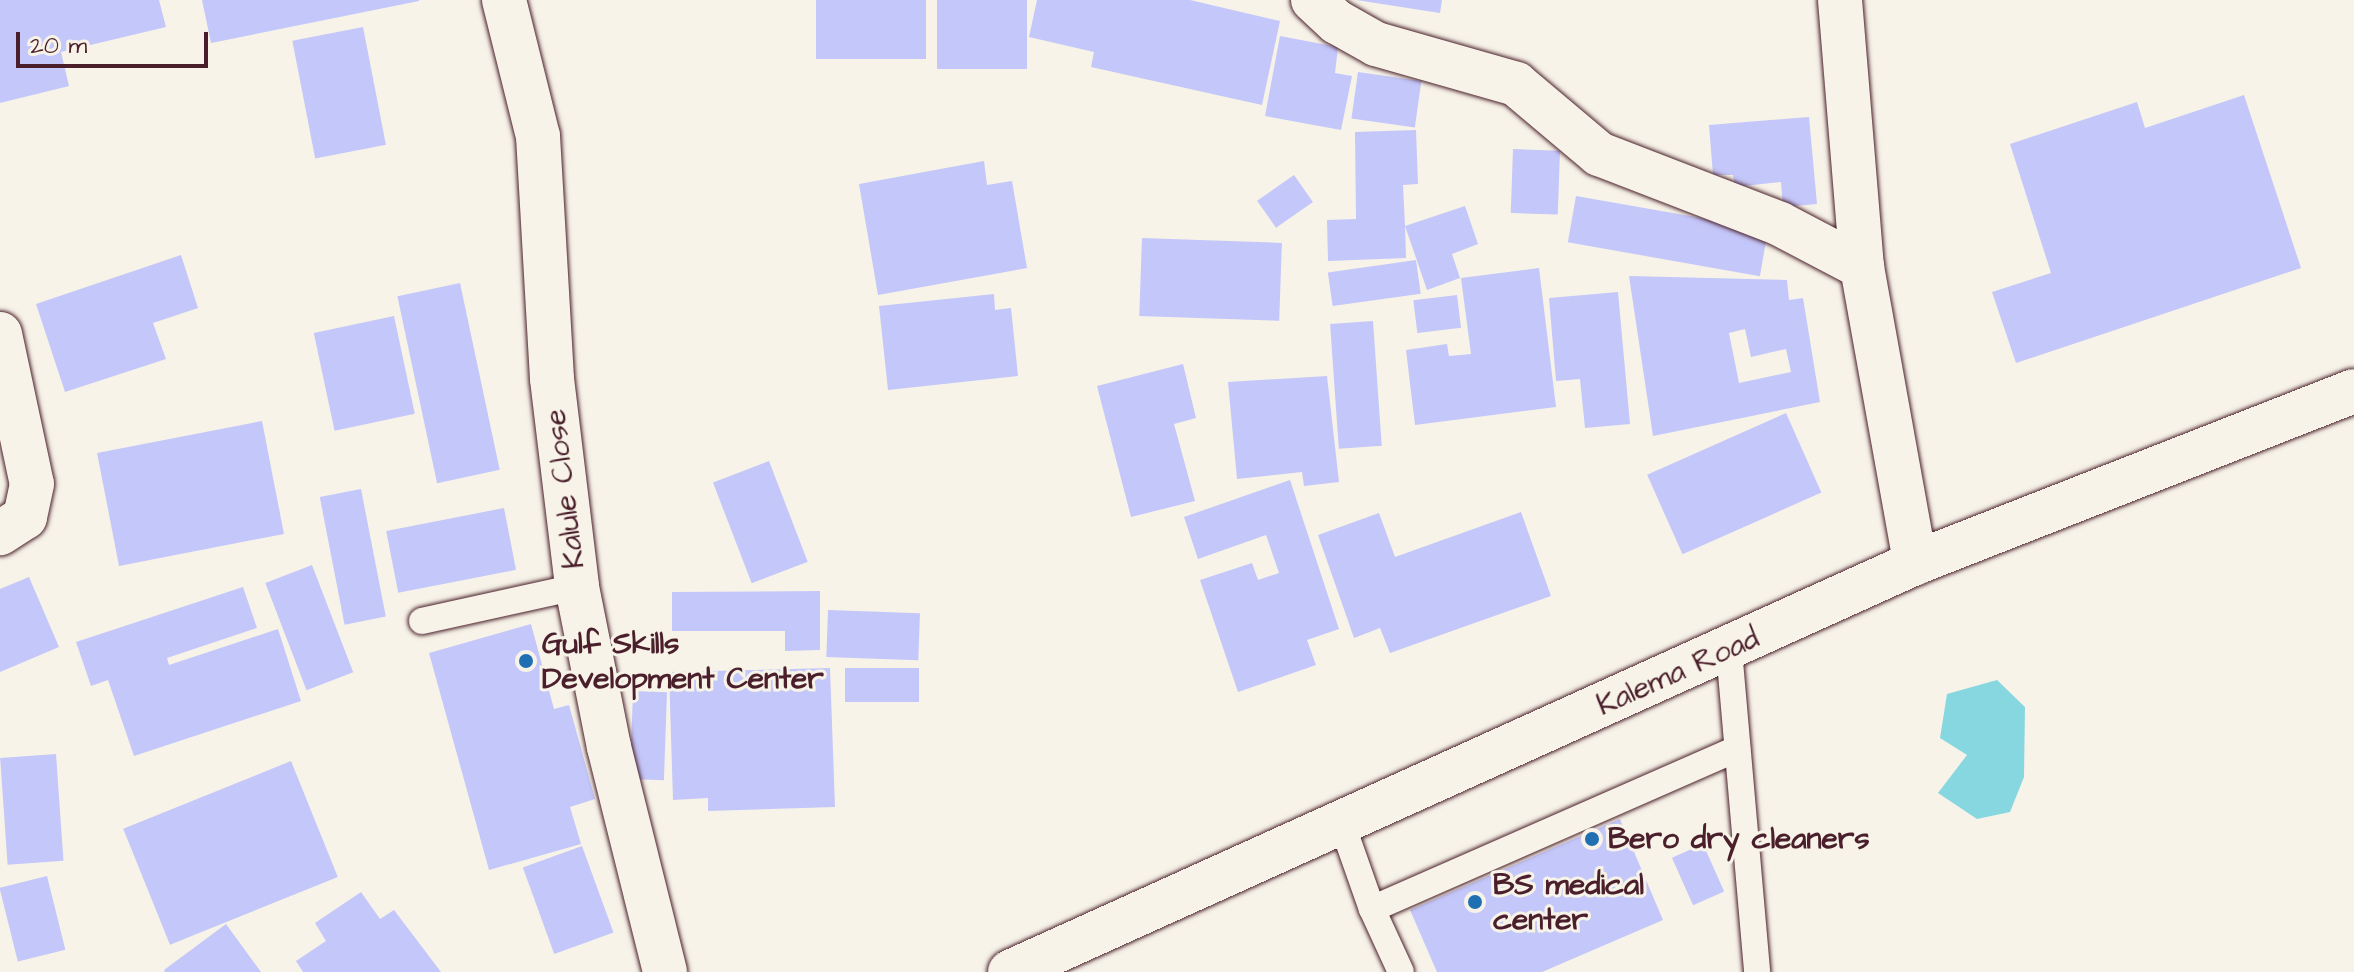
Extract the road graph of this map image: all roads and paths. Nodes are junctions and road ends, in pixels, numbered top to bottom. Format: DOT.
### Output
graph roads {
  1 [pos="504,0"];
  2 [pos="1313,0"];
  3 [pos="1840,0"];
  4 [pos="1862,267"];
  5 [pos="0,334"];
  6 [pos="2354,391"];
  7 [pos="0,533"];
  8 [pos="1915,563"];
  9 [pos="577,587"];
  10 [pos="422,621"];
  11 [pos="1729,650"];
  12 [pos="1737,749"];
  13 [pos="1342,824"];
  14 [pos="1372,909"];
  15 [pos="665,972"];
  16 [pos="1010,972"];
  17 [pos="1401,972"];
  18 [pos="1757,972"];
  1 -- 9 [label="street, Kalule Close"];
  2 -- 4 [label="street"];
  3 -- 4 [label="street"];
  4 -- 8 [label="street"];
  5 -- 7 [label="street"];
  6 -- 8 [label="street, Kalema Road"];
  8 -- 11 [label="street, Kalema Road"];
  9 -- 10 [label="lane"];
  9 -- 15 [label="street, Kalule Close"];
  11 -- 12 [label="lane"];
  11 -- 13 [label="street, Kalema Road"];
  12 -- 14 [label="lane"];
  12 -- 18 [label="lane"];
  13 -- 14 [label="lane"];
  13 -- 16 [label="street, Kalema Road"];
  14 -- 17 [label="lane"];
}
